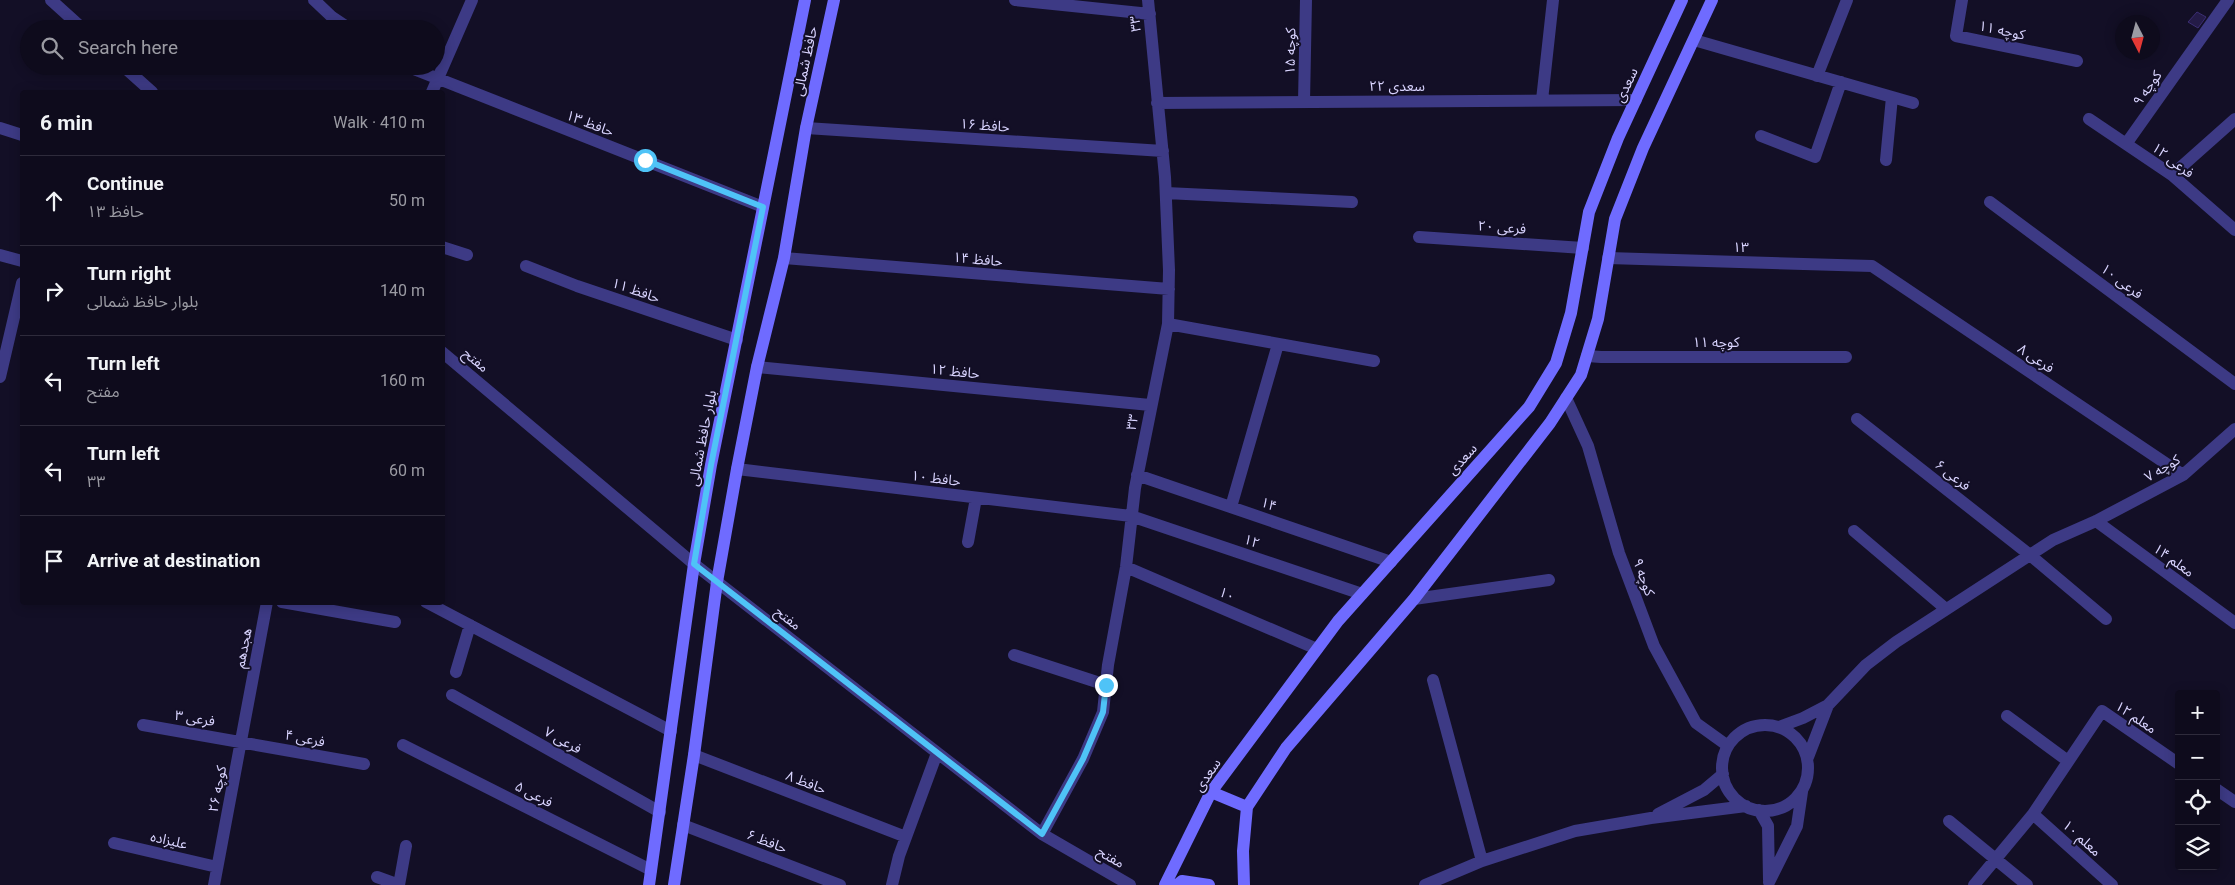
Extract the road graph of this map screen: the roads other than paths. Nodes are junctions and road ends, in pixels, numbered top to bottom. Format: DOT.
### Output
graph roads {
  1 [pos="51,0"];
  2 [pos="314,0"];
  3 [pos="472,0"];
  4 [pos="804,0"];
  5 [pos="834,0"];
  6 [pos="1015,0"];
  7 [pos="1148,0"];
  8 [pos="1306,0"];
  9 [pos="1553,0"];
  10 [pos="1682,0"];
  11 [pos="1712,0"];
  12 [pos="1847,0"];
  13 [pos="1962,0"];
  14 [pos="2228,0"];
  15 [pos="1150,14"];
  16 [pos="73,20"];
  17 [pos="336,20"];
  18 [pos="1694,40"];
  19 [pos="2077,61"];
  20 [pos="445,63"];
  21 [pos="133,75"];
  22 [pos="428,75"];
  23 [pos="440,75"];
  24 [pos="1817,76"];
  25 [pos="438,79"];
  26 [pos="1840,82"];
  27 [pos="150,90"];
  28 [pos="433,90"];
  29 [pos="1892,97"];
  30 [pos="1542,100"];
  31 [pos="1636,100"];
  32 [pos="1304,102"];
  33 [pos="1158,103"];
  34 [pos="1913,103"];
  35 [pos="2089,119"];
  36 [pos="2235,119"];
  37 [pos="0,128"];
  38 [pos="806,128"];
  39 [pos="20,134"];
  40 [pos="1761,136"];
  41 [pos="2126,144"];
  42 [pos="1162,151"];
  43 [pos="1886,160"];
  44 [pos="2172,175"];
  45 [pos="1166,193"];
  46 [pos="1352,202"];
  47 [pos="1990,202"];
  48 [pos="763,207"];
  49 [pos="2235,230"];
  50 [pos="1419,236"];
  51 [pos="1583,248"];
  52 [pos="445,249"];
  53 [pos="0,255"];
  54 [pos="467,255"];
  55 [pos="784,258"];
  56 [pos="1608,258"];
  57 [pos="20,260"];
  58 [pos="526,266"];
  59 [pos="1872,266"];
  60 [pos="1169,289"];
  61 [pos="20,291"];
  62 [pos="1168,324"];
  63 [pos="737,340"];
  64 [pos="1278,344"];
  65 [pos="445,355"];
  66 [pos="1587,356"];
  67 [pos="1846,357"];
  68 [pos="1374,361"];
  69 [pos="757,367"];
  70 [pos="0,377"];
  71 [pos="2235,384"];
  72 [pos="1566,398"];
  73 [pos="1150,405"];
  74 [pos="1857,419"];
  75 [pos="2235,429"];
  76 [pos="737,469"];
  77 [pos="1137,475"];
  78 [pos="2183,475"];
  79 [pos="976,498"];
  80 [pos="1231,507"];
  81 [pos="1131,516"];
  82 [pos="2096,520"];
  83 [pos="1854,531"];
  84 [pos="968,542"];
  85 [pos="2030,555"];
  86 [pos="1391,562"];
  87 [pos="694,564"];
  88 [pos="1126,567"];
  89 [pos="1549,580"];
  90 [pos="717,582"];
  91 [pos="1362,594"];
  92 [pos="1414,599"];
  93 [pos="266,605"];
  94 [pos="299,605"];
  95 [pos="432,605"];
  96 [pos="1946,609"];
  97 [pos="2106,619"];
  98 [pos="395,622"];
  99 [pos="2235,623"];
  100 [pos="470,625"];
  101 [pos="1317,650"];
  102 [pos="1014,655"];
  103 [pos="456,672"];
  104 [pos="1433,680"];
  105 [pos="1106,685"];
  106 [pos="452,695"];
  107 [pos="249,699"];
  108 [pos="1828,705"];
  109 [pos="2007,716"];
  110 [pos="143,725"];
  111 [pos="1779,727"];
  112 [pos="671,731"];
  113 [pos="241,741"];
  114 [pos="403,745"];
  115 [pos="1728,746"];
  116 [pos="937,753"];
  117 [pos="694,755"];
  118 [pos="1808,757"];
  119 [pos="2068,761"];
  120 [pos="2175,761"];
  121 [pos="364,764"];
  122 [pos="1722,774"];
  123 [pos="1802,791"];
  124 [pos="1211,792"];
  125 [pos="2220,792"];
  126 [pos="2235,802"];
  127 [pos="1746,806"];
  128 [pos="1247,807"];
  129 [pos="1759,810"];
  130 [pos="660,812"];
  131 [pos="2033,814"];
  132 [pos="1651,818"];
  133 [pos="1949,820"];
  134 [pos="683,825"];
  135 [pos="1042,834"];
  136 [pos="906,837"];
  137 [pos="114,843"];
  138 [pos="406,846"];
  139 [pos="1996,858"];
  140 [pos="1482,861"];
  141 [pos="217,867"];
  142 [pos="652,870"];
  143 [pos="377,878"];
  144 [pos="1769,884"];
  145 [pos="214,885"];
  146 [pos="399,885"];
  147 [pos="649,885"];
  148 [pos="674,885"];
  149 [pos="840,885"];
  150 [pos="892,885"];
  151 [pos="1130,885"];
  152 [pos="1164,885"];
  153 [pos="1177,885"];
  154 [pos="1209,885"];
  155 [pos="1244,885"];
  156 [pos="1426,885"];
  157 [pos="1974,885"];
  158 [pos="2027,885"];
  159 [pos="2112,885"];
  1 -- 16 [label="street"];
  2 -- 17 [label="street"];
  3 -- 20 [label="street"];
  4 -- 48 [label="street, بلوار حافظ شمالی"];
  5 -- 38 [label="street, حافظ شمالی"];
  6 -- 15 [label="street"];
  7 -- 15 [label="street, ۳۳"];
  8 -- 32 [label="street, کوچه ۱۵"];
  9 -- 30 [label="street"];
  10 -- 31 [label="street, سعدی"];
  11 -- 18 [label="street"];
  12 -- 24 [label="street"];
  13 -- 19 [label="street, کوچه ۱۱"];
  14 -- 41 [label="street, کوچه ۹"];
  15 -- 33 [label="street, ۳۳"];
  18 -- 24 [label="street"];
  18 -- 56 [label="street"];
  21 -- 27 [label="street"];
  22 -- 25 [label="street, حافظ ۱۳"];
  23 -- 25 [label="street"];
  24 -- 26 [label="street"];
  25 -- 28 [label="street"];
  25 -- 48 [label="street, حافظ ۱۳"];
  26 -- 29 [label="street"];
  26 -- 40 [label="street"];
  29 -- 34 [label="street"];
  29 -- 43 [label="street"];
  30 -- 31 [label="street, سعدی ۲۲"];
  30 -- 32 [label="street, سعدی ۲۲"];
  31 -- 51 [label="street, سعدی"];
  32 -- 33 [label="street, سعدی ۲۲"];
  33 -- 42 [label="street, ۳۳"];
  35 -- 41 [label="street, فرعی ۱۲"];
  36 -- 44 [label="street"];
  37 -- 39 [label="street"];
  38 -- 42 [label="street, حافظ ۱۶"];
  38 -- 55 [label="street"];
  41 -- 44 [label="street, فرعی ۱۲"];
  42 -- 45 [label="street, ۳۳"];
  44 -- 49 [label="street, فرعی ۱۲"];
  45 -- 46 [label="street"];
  45 -- 60 [label="street, ۳۳"];
  47 -- 71 [label="street, فرعی ۱۰"];
  48 -- 63 [label="street, بلوار حافظ شمالی"];
  50 -- 51 [label="street, فرعی ۲۰"];
  51 -- 86 [label="street, سعدی"];
  52 -- 54 [label="street"];
  53 -- 57 [label="street"];
  55 -- 60 [label="street, حافظ ۱۴"];
  55 -- 69 [label="street"];
  56 -- 59 [label="street, ۱۳"];
  56 -- 66 [label="street"];
  58 -- 63 [label="street, حافظ ۱۱"];
  59 -- 78 [label="street, فرعی ۸"];
  60 -- 62 [label="street, ۳۳"];
  61 -- 70 [label="street"];
  62 -- 64 [label="street"];
  62 -- 73 [label="street, ۳۳"];
  63 -- 87 [label="street, بلوار حافظ شمالی"];
  64 -- 68 [label="street"];
  64 -- 80 [label="street"];
  65 -- 87 [label="street, مفتح"];
  66 -- 67 [label="street, کوچه ۱۱"];
  66 -- 72 [label="street"];
  69 -- 73 [label="street, حافظ ۱۲"];
  69 -- 76 [label="street"];
  72 -- 92 [label="street"];
  72 -- 115 [label="street, کوچه ۹"];
  73 -- 77 [label="street, ۳۳"];
  74 -- 85 [label="street, فرعی ۶"];
  75 -- 78 [label="street, کوچه ۷"];
  76 -- 79 [label="street, حافظ ۱۰"];
  76 -- 90 [label="street"];
  77 -- 80 [label="street, ۱۴"];
  77 -- 81 [label="street, ۳۳"];
  78 -- 82 [label="street, کوچه ۷"];
  79 -- 81 [label="street, حافظ ۱۰"];
  79 -- 84 [label="street"];
  80 -- 86 [label="street, ۱۴"];
  81 -- 88 [label="street, ۳۳"];
  81 -- 91 [label="street, ۱۲"];
  82 -- 85 [label="street, کوچه ۷"];
  82 -- 99 [label="street, معلم ۱۴"];
  83 -- 96 [label="street"];
  85 -- 96 [label="street, کوچه ۷"];
  85 -- 97 [label="street, فرعی ۶"];
  86 -- 91 [label="street, سعدی"];
  87 -- 90 [label="street, مفتح"];
  87 -- 112 [label="street, بلوار حافظ شمالی"];
  88 -- 101 [label="street, ۱۰"];
  88 -- 105 [label="street, ۳۳"];
  89 -- 92 [label="street"];
  90 -- 116 [label="street, مفتح"];
  90 -- 117 [label="street"];
  91 -- 101 [label="street, سعدی"];
  92 -- 128 [label="street"];
  93 -- 107 [label="street, هجدهم"];
  94 -- 98 [label="street"];
  95 -- 100 [label="street"];
  96 -- 108 [label="street, کوچه ۷"];
  100 -- 103 [label="street"];
  100 -- 112 [label="street"];
  101 -- 124 [label="street, سعدی"];
  102 -- 105 [label="street"];
  104 -- 140 [label="street"];
  105 -- 135 [label="street, ۳۳"];
  106 -- 130 [label="street, فرعی ۷"];
  107 -- 113 [label="street, کوچه ۲۶"];
  108 -- 111 [label="street"];
  108 -- 118 [label="street"];
  109 -- 119 [label="street"];
  110 -- 113 [label="street, فرعی ۳"];
  111 -- 115 [label="street"];
  111 -- 118 [label="street"];
  112 -- 130 [label="street, بلوار حافظ شمالی"];
  113 -- 121 [label="street, فرعی ۴"];
  113 -- 141 [label="street, کوچه ۲۶"];
  114 -- 142 [label="street, فرعی ۵"];
  115 -- 122 [label="street"];
  116 -- 135 [label="street, مفتح"];
  116 -- 136 [label="street"];
  117 -- 134 [label="street"];
  117 -- 136 [label="street, حافظ ۸"];
  118 -- 123 [label="street"];
  119 -- 120 [label="street, معلم ۱۲"];
  119 -- 131 [label="street"];
  122 -- 127 [label="street"];
  122 -- 132 [label="street"];
  123 -- 129 [label="street"];
  123 -- 144 [label="street"];
  124 -- 128 [label="street"];
  124 -- 152 [label="street, سعدی"];
  125 -- 126 [label="street"];
  127 -- 129 [label="street"];
  127 -- 132 [label="street"];
  128 -- 155 [label="street"];
  129 -- 144 [label="street"];
  130 -- 142 [label="street, بلوار حافظ شمالی"];
  131 -- 139 [label="street"];
  131 -- 159 [label="street, معلم ۱۰"];
  132 -- 140 [label="street"];
  133 -- 139 [label="street"];
  134 -- 148 [label="street"];
  134 -- 149 [label="street, حافظ ۶"];
  135 -- 151 [label="street, مفتح"];
  136 -- 150 [label="street"];
  137 -- 141 [label="street, علیزاده"];
  138 -- 146 [label="street"];
  139 -- 157 [label="street"];
  139 -- 158 [label="street"];
  140 -- 156 [label="street"];
  141 -- 145 [label="street, کوچه ۲۶"];
  142 -- 147 [label="street, بلوار حافظ شمالی"];
  143 -- 146 [label="street"];
  153 -- 154 [label="street"];
}
